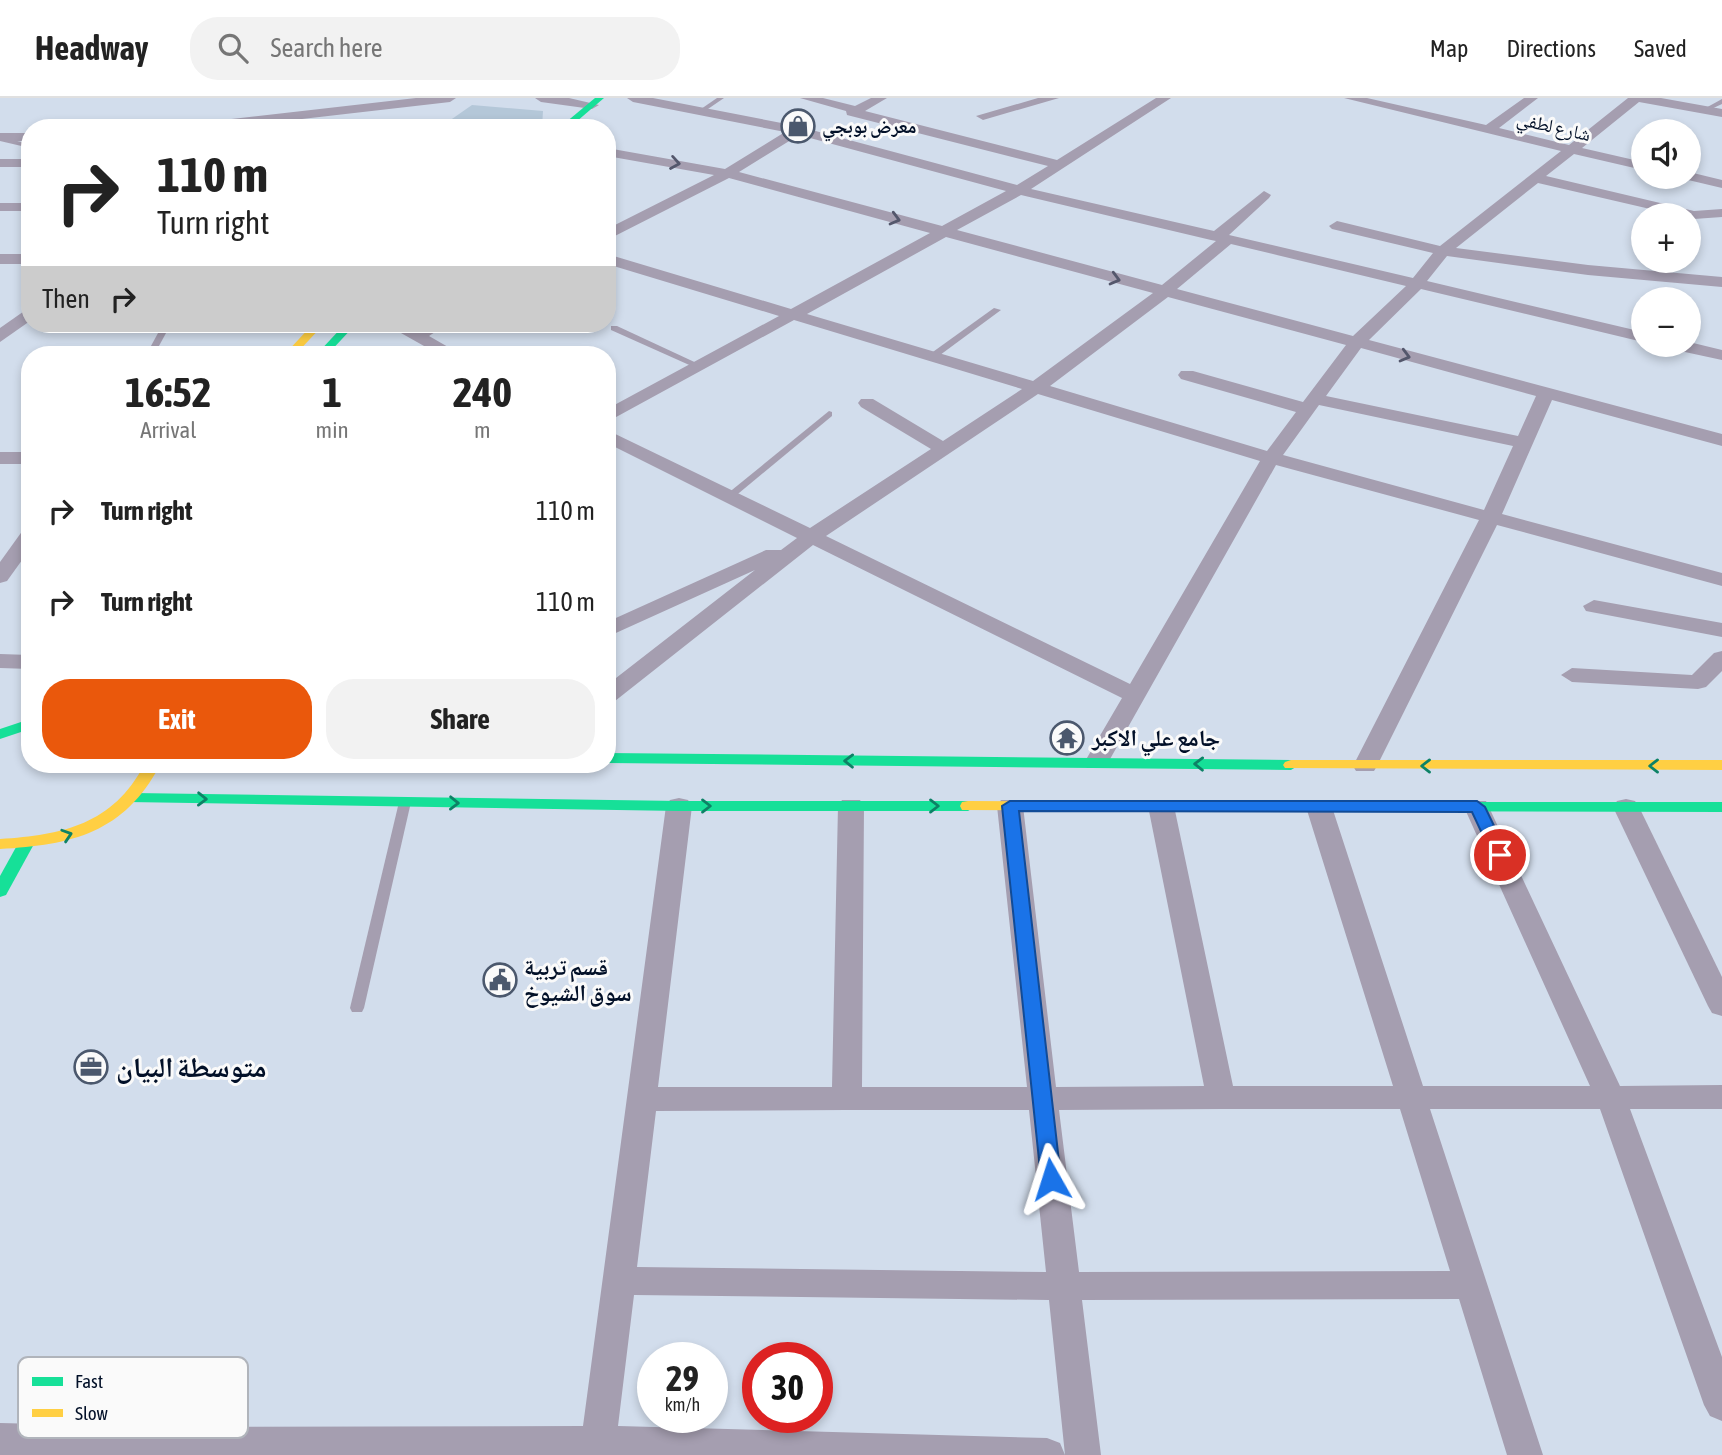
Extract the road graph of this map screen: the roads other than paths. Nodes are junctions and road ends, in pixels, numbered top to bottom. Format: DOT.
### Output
graph roads {
  1 [pos="450,98"];
  2 [pos="541,98"];
  3 [pos="623,98"];
  4 [pos="633,98"];
  5 [pos="721,98"];
  6 [pos="806,98"];
  7 [pos="881,98"];
  8 [pos="1012,98"];
  9 [pos="1053,98"];
  10 [pos="1165,98"];
  11 [pos="1350,98"];
  12 [pos="1532,98"];
  13 [pos="1638,98"];
  14 [pos="596,101"];
  15 [pos="1722,101"];
  16 [pos="853,109"];
  17 [pos="703,110"];
  18 [pos="1705,110"];
  19 [pos="1722,113"];
  20 [pos="983,116"];
  21 [pos="266,119"];
  22 [pos="574,119"];
  23 [pos="598,119"];
  24 [pos="797,130"];
  25 [pos="1488,130"];
  26 [pos="956,136"];
  27 [pos="21,137"];
  28 [pos="0,138"];
  29 [pos="21,144"];
  30 [pos="1569,149"];
  31 [pos="616,154"];
  32 [pos="0,163"];
  33 [pos="21,163"];
  34 [pos="1631,163"];
  35 [pos="1060,165"];
  36 [pos="728,173"];
  37 [pos="1534,178"];
  38 [pos="1701,179"];
  39 [pos="1722,184"];
  40 [pos="1019,190"];
  41 [pos="1264,195"];
  42 [pos="0,207"];
  43 [pos="21,207"];
  44 [pos="1722,213"];
  45 [pos="1337,226"];
  46 [pos="616,230"];
  47 [pos="943,233"];
  48 [pos="1222,238"];
  49 [pos="1443,251"];
  50 [pos="0,259"];
  51 [pos="21,259"];
  52 [pos="616,261"];
  53 [pos="1651,276"];
  54 [pos="1722,282"];
  55 [pos="1416,285"];
  56 [pos="1658,287"];
  57 [pos="1164,292"];
  58 [pos="997,310"];
  59 [pos="793,314"];
  60 [pos="19,318"];
  61 [pos="616,329"];
  62 [pos="310,333"];
  63 [pos="342,333"];
  64 [pos="410,333"];
  65 [pos="422,333"];
  66 [pos="1631,334"];
  67 [pos="416,336"];
  68 [pos="0,337"];
  69 [pos="1356,343"];
  70 [pos="298,346"];
  71 [pos="330,346"];
  72 [pos="435,346"];
  73 [pos="1701,346"];
  74 [pos="1722,355"];
  75 [pos="933,356"];
  76 [pos="699,366"];
  77 [pos="1188,375"];
  78 [pos="1037,387"];
  79 [pos="1546,394"];
  80 [pos="867,403"];
  81 [pos="1311,404"];
  82 [pos="616,412"];
  83 [pos="829,414"];
  84 [pos="616,440"];
  85 [pos="1722,440"];
  86 [pos="1524,443"];
  87 [pos="944,449"];
  88 [pos="0,458"];
  89 [pos="21,458"];
  90 [pos="1272,458"];
  91 [pos="730,496"];
  92 [pos="1490,519"];
  93 [pos="812,536"];
  94 [pos="21,547"];
  95 [pos="0,577"];
  96 [pos="1722,580"];
  97 [pos="1594,606"];
  98 [pos="616,626"];
  99 [pos="1722,630"];
  100 [pos="1722,658"];
  101 [pos="0,661"];
  102 [pos="21,662"];
  103 [pos="1572,675"];
  104 [pos="616,689"];
  105 [pos="1135,696"];
  106 [pos="21,726"];
  107 [pos="0,734"];
  108 [pos="616,758"];
  109 [pos="1096,763"];
  110 [pos="1128,764"];
  111 [pos="1722,765"];
  112 [pos="1366,766"];
  113 [pos="150,773"];
  114 [pos="134,798"];
  115 [pos="405,802"];
  116 [pos="679,806"];
  117 [pos="851,806"];
  118 [pos="1010,806"];
  119 [pos="1149,806"];
  120 [pos="1319,807"];
  121 [pos="1477,807"];
  122 [pos="1626,807"];
  123 [pos="1722,807"];
  124 [pos="0,844"];
  125 [pos="26,844"];
  126 [pos="0,891"];
  127 [pos="1722,1006"];
  128 [pos="357,1008"];
  129 [pos="1722,1097"];
  130 [pos="1222,1098"];
  131 [pos="1410,1098"];
  132 [pos="1611,1098"];
  133 [pos="642,1099"];
  134 [pos="847,1099"];
  135 [pos="1042,1099"];
  136 [pos="619,1281"];
  137 [pos="1470,1285"];
  138 [pos="1063,1286"];
  139 [pos="1722,1405"];
  140 [pos="0,1439"];
  141 [pos="598,1448"];
  142 [pos="158,1449"];
  143 [pos="1047,1455"];
  144 [pos="1083,1455"];
  145 [pos="1525,1455"];
  1 -- 21 [label="street"];
  2 -- 14 [label="street"];
  3 -- 23 [label="street"];
  4 -- 17 [label="street"];
  5 -- 17 [label="lane"];
  6 -- 16 [label="street"];
  7 -- 16 [label="street"];
  8 -- 20 [label="street"];
  9 -- 20 [label="street"];
  10 -- 35 [label="street"];
  11 -- 25 [label="street, شارع لطفي"];
  12 -- 25 [label="street"];
  13 -- 18 [label="street"];
  13 -- 30 [label="street"];
  14 -- 22 [label="street"];
  15 -- 18 [label="lane"];
  16 -- 26 [label="street"];
  17 -- 24 [label="street"];
  18 -- 19 [label="street"];
  20 -- 26 [label="street"];
  24 -- 36 [label="street"];
  24 -- 40 [label="street"];
  25 -- 30 [label="street, شارع لطفي"];
  26 -- 35 [label="street"];
  27 -- 28 [label="street"];
  28 -- 29 [label="lane"];
  30 -- 34 [label="street, شارع لطفي"];
  30 -- 37 [label="street"];
  31 -- 36 [label="street, one-way"];
  32 -- 33 [label="street"];
  35 -- 40 [label="street"];
  36 -- 46 [label="street"];
  36 -- 47 [label="street, one-way"];
  37 -- 44 [label="street"];
  37 -- 49 [label="street"];
  38 -- 39 [label="street"];
  40 -- 47 [label="street"];
  40 -- 48 [label="street"];
  41 -- 48 [label="street"];
  42 -- 43 [label="street"];
  45 -- 49 [label="street"];
  47 -- 57 [label="street, one-way"];
  47 -- 59 [label="street"];
  48 -- 55 [label="street"];
  48 -- 57 [label="street"];
  49 -- 53 [label="street"];
  49 -- 55 [label="street"];
  50 -- 51 [label="street"];
  52 -- 59 [label="street"];
  53 -- 54 [label="street"];
  53 -- 56 [label="street"];
  55 -- 66 [label="street"];
  55 -- 69 [label="street"];
  57 -- 69 [label="street"];
  57 -- 78 [label="street"];
  58 -- 75 [label="lane"];
  59 -- 75 [label="street"];
  59 -- 76 [label="street"];
  60 -- 68 [label="street"];
  61 -- 76 [label="lane"];
  62 -- 70 [label="street"];
  63 -- 71 [label="street"];
  64 -- 67 [label="street"];
  65 -- 67 [label="street"];
  67 -- 72 [label="street"];
  69 -- 79 [label="street, one-way"];
  69 -- 81 [label="street"];
  73 -- 74 [label="street"];
  75 -- 78 [label="street"];
  76 -- 82 [label="street"];
  77 -- 81 [label="street"];
  78 -- 87 [label="street"];
  78 -- 90 [label="street"];
  79 -- 85 [label="street"];
  79 -- 86 [label="street"];
  80 -- 87 [label="street"];
  81 -- 86 [label="street"];
  81 -- 90 [label="street"];
  83 -- 91 [label="lane"];
  84 -- 91 [label="street"];
  86 -- 92 [label="street"];
  87 -- 93 [label="street"];
  88 -- 89 [label="street"];
  90 -- 92 [label="street"];
  90 -- 105 [label="street"];
  91 -- 93 [label="street"];
  92 -- 96 [label="street"];
  92 -- 112 [label="street"];
  93 -- 98 [label="street"];
  93 -- 104 [label="street"];
  93 -- 105 [label="street"];
  94 -- 95 [label="street"];
  97 -- 99 [label="street"];
  100 -- 103 [label="street"];
  101 -- 102 [label="street"];
  105 -- 109 [label="street"];
  106 -- 107 [label="street"];
  109 -- 108 [label="street, one-way"];
  109 -- 110 [label="street"];
  112 -- 110 [label="street, one-way"];
  110 -- 119 [label="street"];
  111 -- 112 [label="street, one-way"];
  113 -- 114 [label="street"];
  114 -- 115 [label="street, one-way"];
  125 -- 114 [label="street, one-way"];
  115 -- 116 [label="street, one-way"];
  115 -- 128 [label="lane"];
  116 -- 117 [label="street, one-way"];
  116 -- 133 [label="street"];
  117 -- 118 [label="street, one-way"];
  117 -- 134 [label="street"];
  118 -- 119 [label="street"];
  118 -- 135 [label="street"];
  119 -- 120 [label="street"];
  119 -- 130 [label="street"];
  120 -- 121 [label="street"];
  120 -- 131 [label="street"];
  121 -- 122 [label="street"];
  121 -- 132 [label="street"];
  122 -- 123 [label="street"];
  122 -- 127 [label="street"];
  124 -- 125 [label="street"];
  125 -- 126 [label="street"];
  129 -- 132 [label="street"];
  130 -- 131 [label="street"];
  130 -- 135 [label="street"];
  131 -- 132 [label="street"];
  131 -- 137 [label="street"];
  132 -- 139 [label="street"];
  133 -- 134 [label="street"];
  133 -- 136 [label="street"];
  134 -- 135 [label="street"];
  135 -- 138 [label="street"];
  136 -- 138 [label="street"];
  136 -- 141 [label="street"];
  137 -- 138 [label="street"];
  137 -- 145 [label="street"];
  138 -- 144 [label="street"];
  140 -- 142 [label="street"];
  141 -- 142 [label="street"];
  141 -- 143 [label="street"];
}
